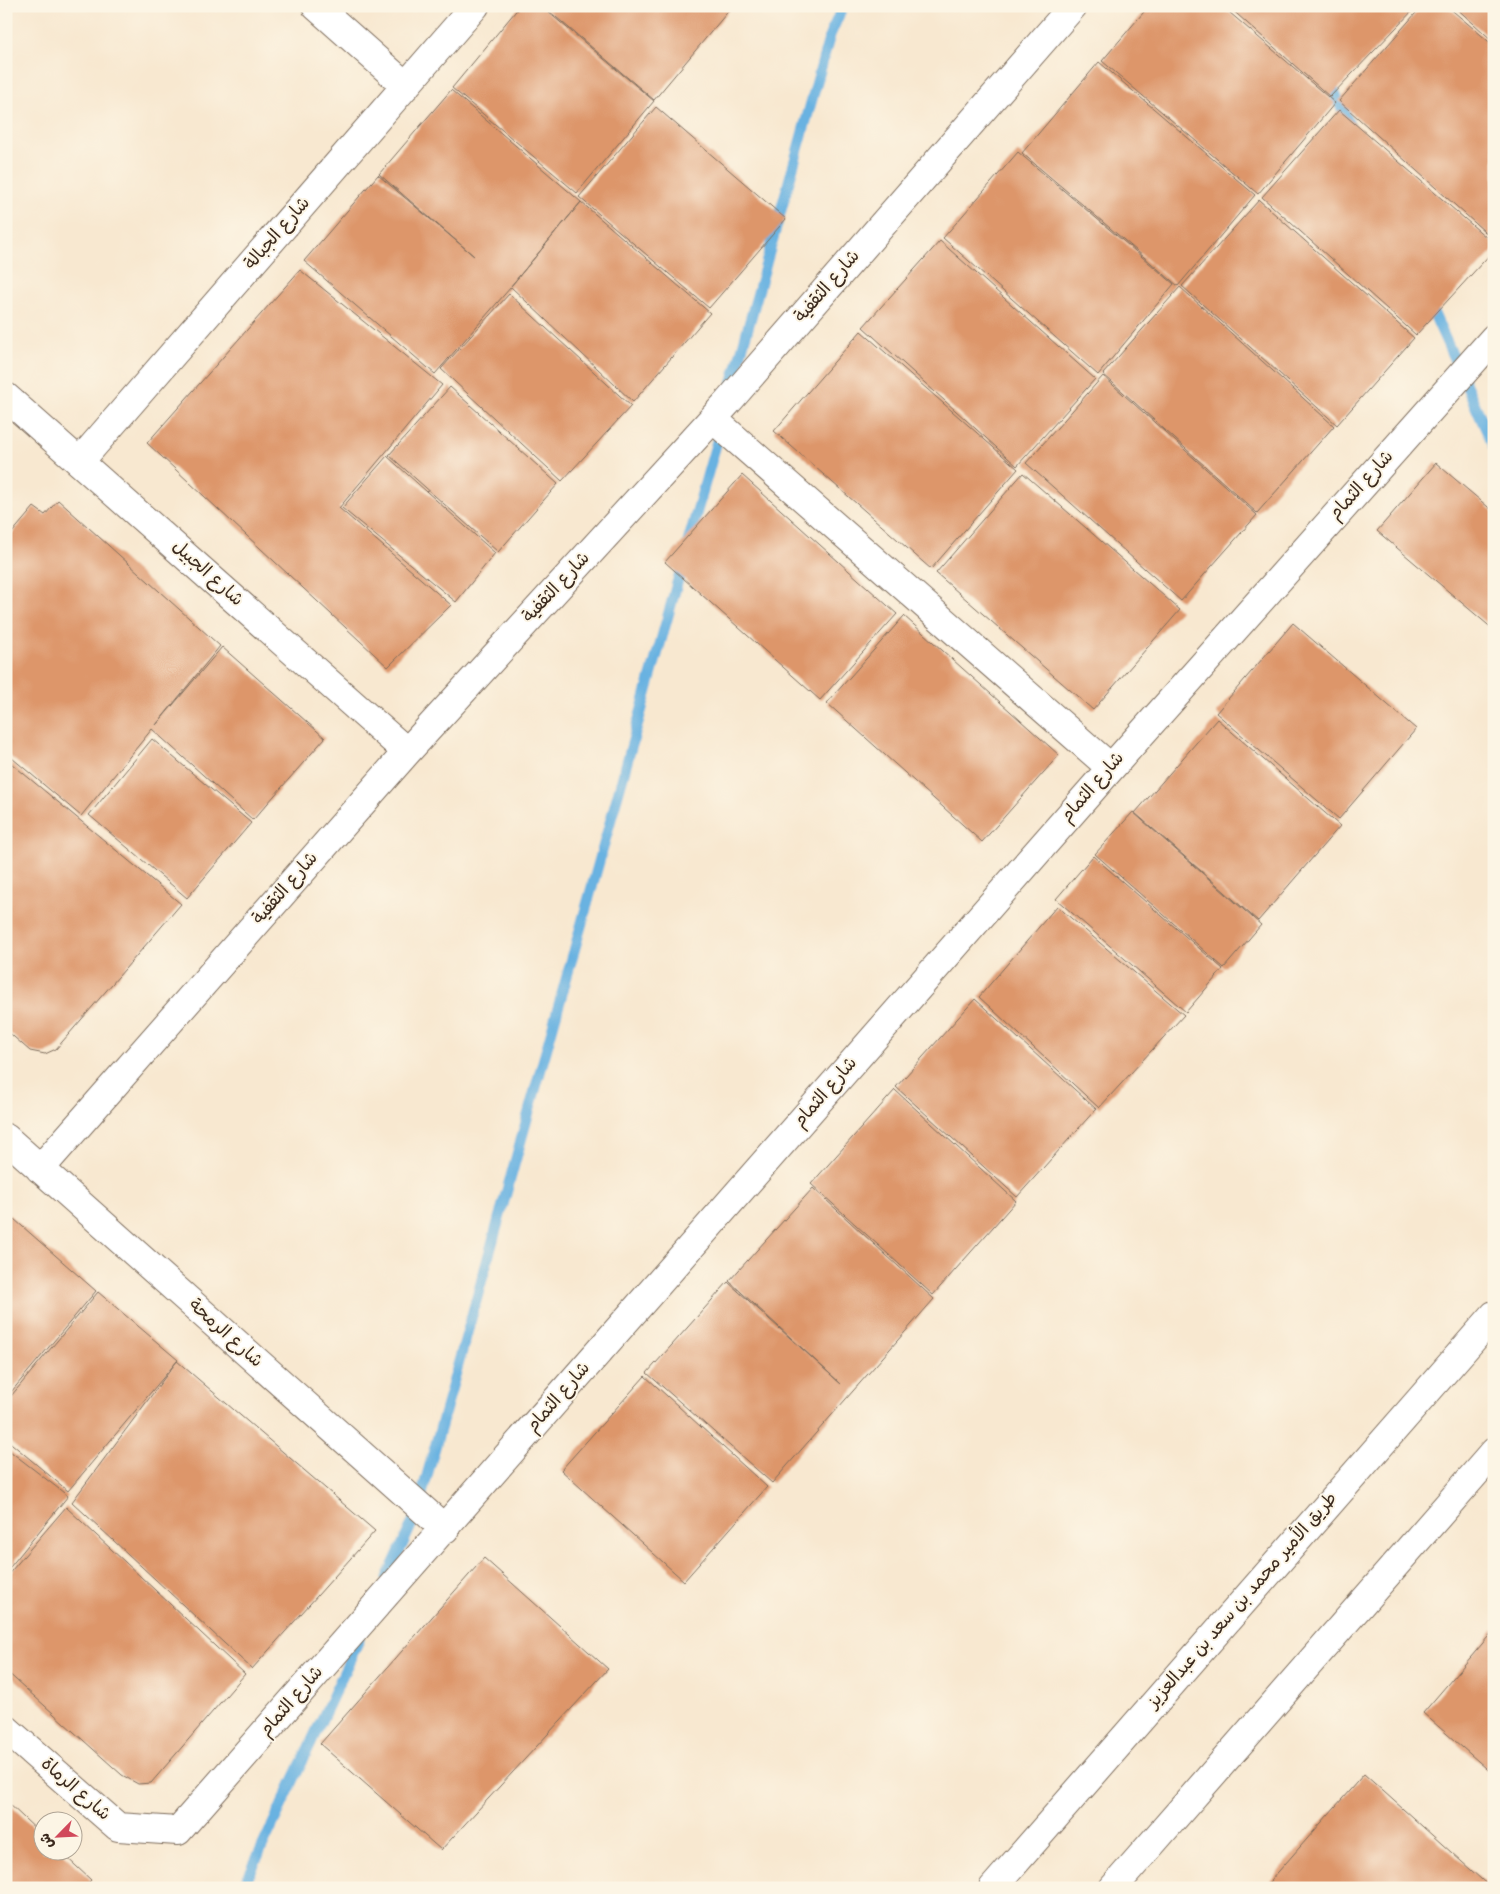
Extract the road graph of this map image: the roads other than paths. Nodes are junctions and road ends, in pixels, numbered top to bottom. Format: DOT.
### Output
graph roads {
  1 [pos="316,6"];
  2 [pos="475,6"];
  3 [pos="1073,6"];
  4 [pos="406,86"];
  5 [pos="1494,338"];
  6 [pos="6,397"];
  7 [pos="713,419"];
  8 [pos="80,461"];
  9 [pos="407,752"];
  10 [pos="1111,768"];
  11 [pos="6,1138"];
  12 [pos="40,1169"];
  13 [pos="1494,1315"];
  14 [pos="1494,1452"];
  15 [pos="445,1529"];
  16 [pos="6,1729"];
  17 [pos="153,1830"];
  18 [pos="993,1888"];
  19 [pos="1114,1888"];
  1 -- 4 [label="street"];
  2 -- 4 [label="street, شارع الجبالة"];
  3 -- 7 [label="street, شارع الثقفية"];
  4 -- 8 [label="street, شارع الجبالة"];
  5 -- 10 [label="street, شارع الثمام"];
  6 -- 8 [label="street, شارع الجبيل"];
  7 -- 9 [label="street, شارع الثقفية"];
  7 -- 10 [label="street"];
  8 -- 9 [label="street, شارع الجبيل"];
  9 -- 12 [label="street, شارع الثقفية"];
  10 -- 15 [label="street, شارع الثمام"];
  11 -- 12 [label="street, شارع الرمحة"];
  12 -- 15 [label="street, شارع الرمحة"];
  13 -- 18 [label="street, طريق الأمير محمد بن سعد بن عبدالعزيز"];
  14 -- 19 [label="street"];
  15 -- 17 [label="street, شارع الثمام"];
  16 -- 17 [label="street, شارع الرماة"];
}
